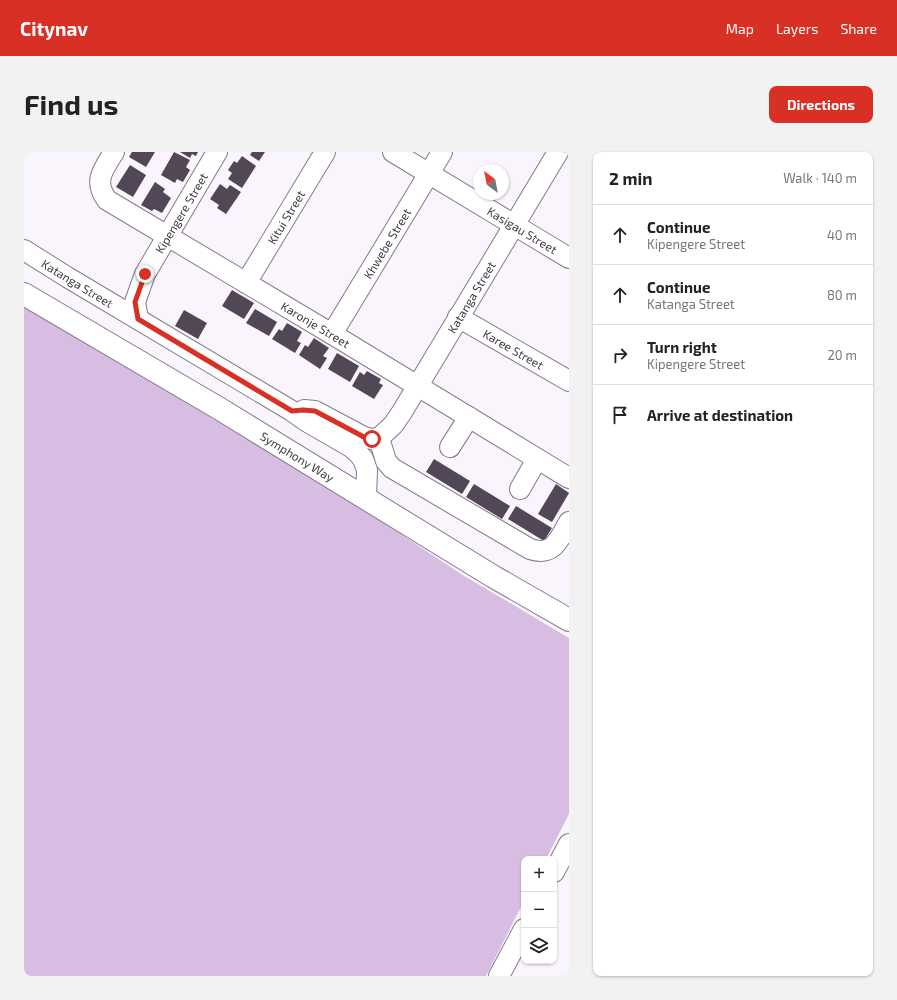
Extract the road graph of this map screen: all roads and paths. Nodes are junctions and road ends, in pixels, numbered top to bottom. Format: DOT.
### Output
graph roads {
  1 [pos="114,152"];
  2 [pos="217,152"];
  3 [pos="325,152"];
  4 [pos="393,152"];
  5 [pos="442,152"];
  6 [pos="558,152"];
  7 [pos="429,174"];
  8 [pos="514,225"];
  9 [pos="167,236"];
  10 [pos="24,250"];
  11 [pos="569,258"];
  12 [pos="145,274"];
  13 [pos="246,283"];
  14 [pos="24,294"];
  15 [pos="108,302"];
  16 [pos="458,317"];
  17 [pos="138,319"];
  18 [pos="332,334"];
  19 [pos="569,381"];
  20 [pos="417,385"];
  21 [pos="292,411"];
  22 [pos="469,417"];
  23 [pos="379,438"];
  24 [pos="450,448"];
  25 [pos="537,459"];
  26 [pos="569,478"];
  27 [pos="520,489"];
  28 [pos="366,497"];
  29 [pos="569,522"];
  30 [pos="569,620"];
  31 [pos="569,844"];
  32 [pos="559,873"];
  33 [pos="521,935"];
  34 [pos="499,976"];
  1 -- 9 [label="street, Karonje Street"];
  2 -- 9 [label="street, Kipengere Street"];
  3 -- 13 [label="street, Kitui Street"];
  4 -- 7 [label="street, Kasigau Street"];
  5 -- 7 [label="street, Khwebe Street"];
  6 -- 8 [label="street, Katanga Street"];
  7 -- 8 [label="street, Kasigau Street"];
  7 -- 18 [label="street, Khwebe Street"];
  8 -- 11 [label="street, Kasigau Street"];
  8 -- 16 [label="street, Katanga Street"];
  9 -- 12 [label="street, Kipengere Street"];
  9 -- 13 [label="street, Karonje Street"];
  10 -- 15 [label="street, Katanga Street"];
  12 -- 15 [label="street, Kipengere Street"];
  12 -- 17 [label="street, Kipengere Street"];
  13 -- 18 [label="street, Karonje Street"];
  14 -- 28 [label="main road, Symphony Way"];
  15 -- 17 [label="street, Katanga Street"];
  16 -- 19 [label="street, Karee Street"];
  16 -- 20 [label="street, Katanga Street"];
  17 -- 21 [label="street, Katanga Street"];
  18 -- 20 [label="street, Karonje Street"];
  20 -- 22 [label="street, Karonje Street"];
  20 -- 23 [label="street, Katanga Street"];
  21 -- 23 [label="street"];
  21 -- 28 [label="street, Katanga Street"];
  22 -- 24 [label="street"];
  22 -- 25 [label="street, Karonje Street"];
  23 -- 29 [label="street"];
  25 -- 26 [label="street, Karonje Street"];
  25 -- 27 [label="street"];
  28 -- 30 [label="main road, Symphony Way"];
  31 -- 32 [label="street"];
  33 -- 34 [label="street"];
}
